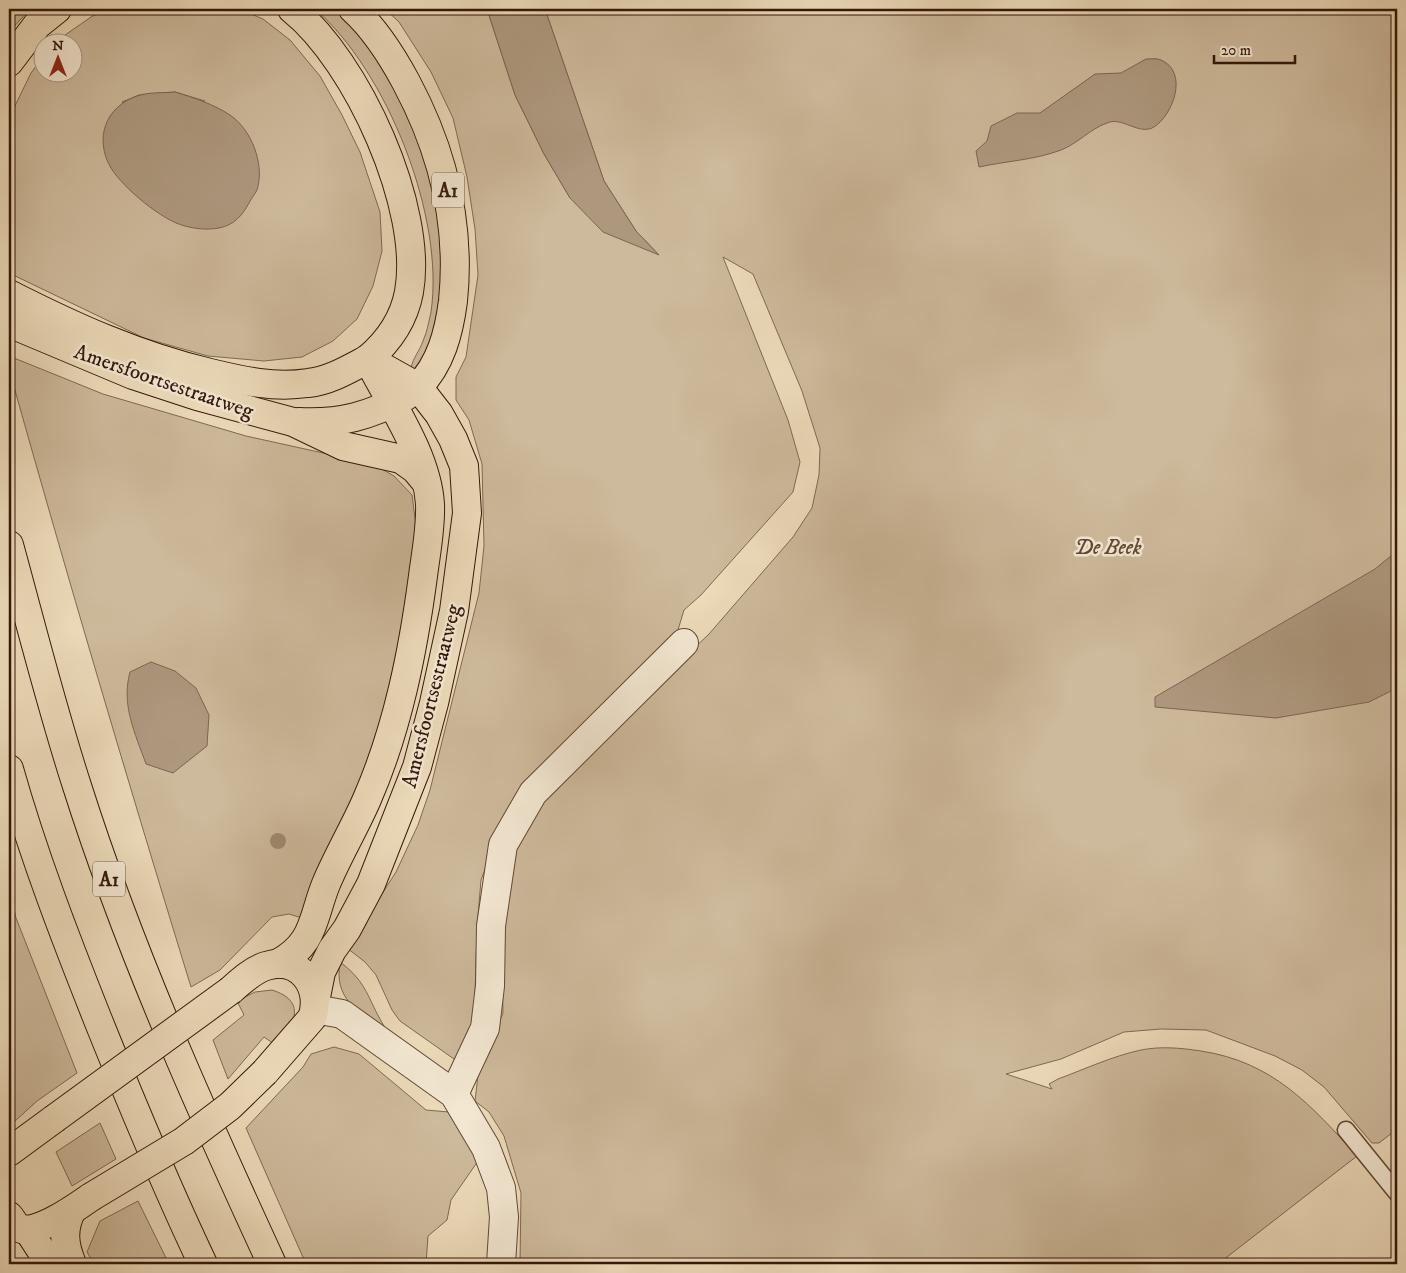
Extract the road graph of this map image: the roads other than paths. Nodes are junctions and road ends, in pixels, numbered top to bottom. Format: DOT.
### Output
graph roads {
  1 [pos="57,9"];
  2 [pos="292,9"];
  3 [pos="353,9"];
  4 [pos="9,62"];
  5 [pos="9,294"];
  6 [pos="9,323"];
  7 [pos="74,339"];
  8 [pos="368,359"];
  9 [pos="418,387"];
  10 [pos="391,405"];
  11 [pos="293,422"];
  12 [pos="426,482"];
  13 [pos="9,544"];
  14 [pos="684,642"];
  15 [pos="9,769"];
  16 [pos="277,964"];
  17 [pos="315,1003"];
  18 [pos="454,1094"];
  19 [pos="1346,1130"];
  20 [pos="9,1152"];
  21 [pos="1397,1193"];
  22 [pos="82,1204"];
  23 [pos="18,1223"];
  24 [pos="50,1264"];
  25 [pos="72,1264"];
  26 [pos="203,1264"];
  27 [pos="272,1264"];
  28 [pos="501,1264"];
  1 -- 4 [label="main road"];
  2 -- 8 [label="main road, A1"];
  3 -- 9 [label="main road, A1"];
  5 -- 7 [label="main road, Amersfoortsestraatweg"];
  6 -- 7 [label="main road, Amersfoortsestraatweg"];
  7 -- 8 [label="main road, Amersfoortsestraatweg"];
  7 -- 11 [label="main road, Amersfoortsestraatweg"];
  8 -- 9 [label="main road, Amersfoortsestraatweg"];
  8 -- 10 [label="main road, Amersfoortsestraatweg"];
  9 -- 10 [label="main road, Amersfoortsestraatweg"];
  9 -- 17 [label="main road, Amersfoortsestraatweg"];
  10 -- 11 [label="main road, Amersfoortsestraatweg"];
  10 -- 12 [label="main road, Amersfoortsestraatweg"];
  11 -- 12 [label="main road, Amersfoortsestraatweg"];
  12 -- 16 [label="main road, Amersfoortsestraatweg"];
  13 -- 27 [label="main road, A1"];
  14 -- 18 [label="street"];
  15 -- 26 [label="main road"];
  16 -- 17 [label="main road"];
  16 -- 20 [label="main road, Amersfoortsestraatweg, bridge"];
  17 -- 18 [label="street"];
  17 -- 22 [label="main road, Amersfoortsestraatweg, bridge"];
  18 -- 28 [label="street"];
  19 -- 21 [label="lane"];
  22 -- 23 [label="main road, Amersfoortsestraatweg"];
  22 -- 25 [label="main road"];
  23 -- 24 [label="main road"];
}
